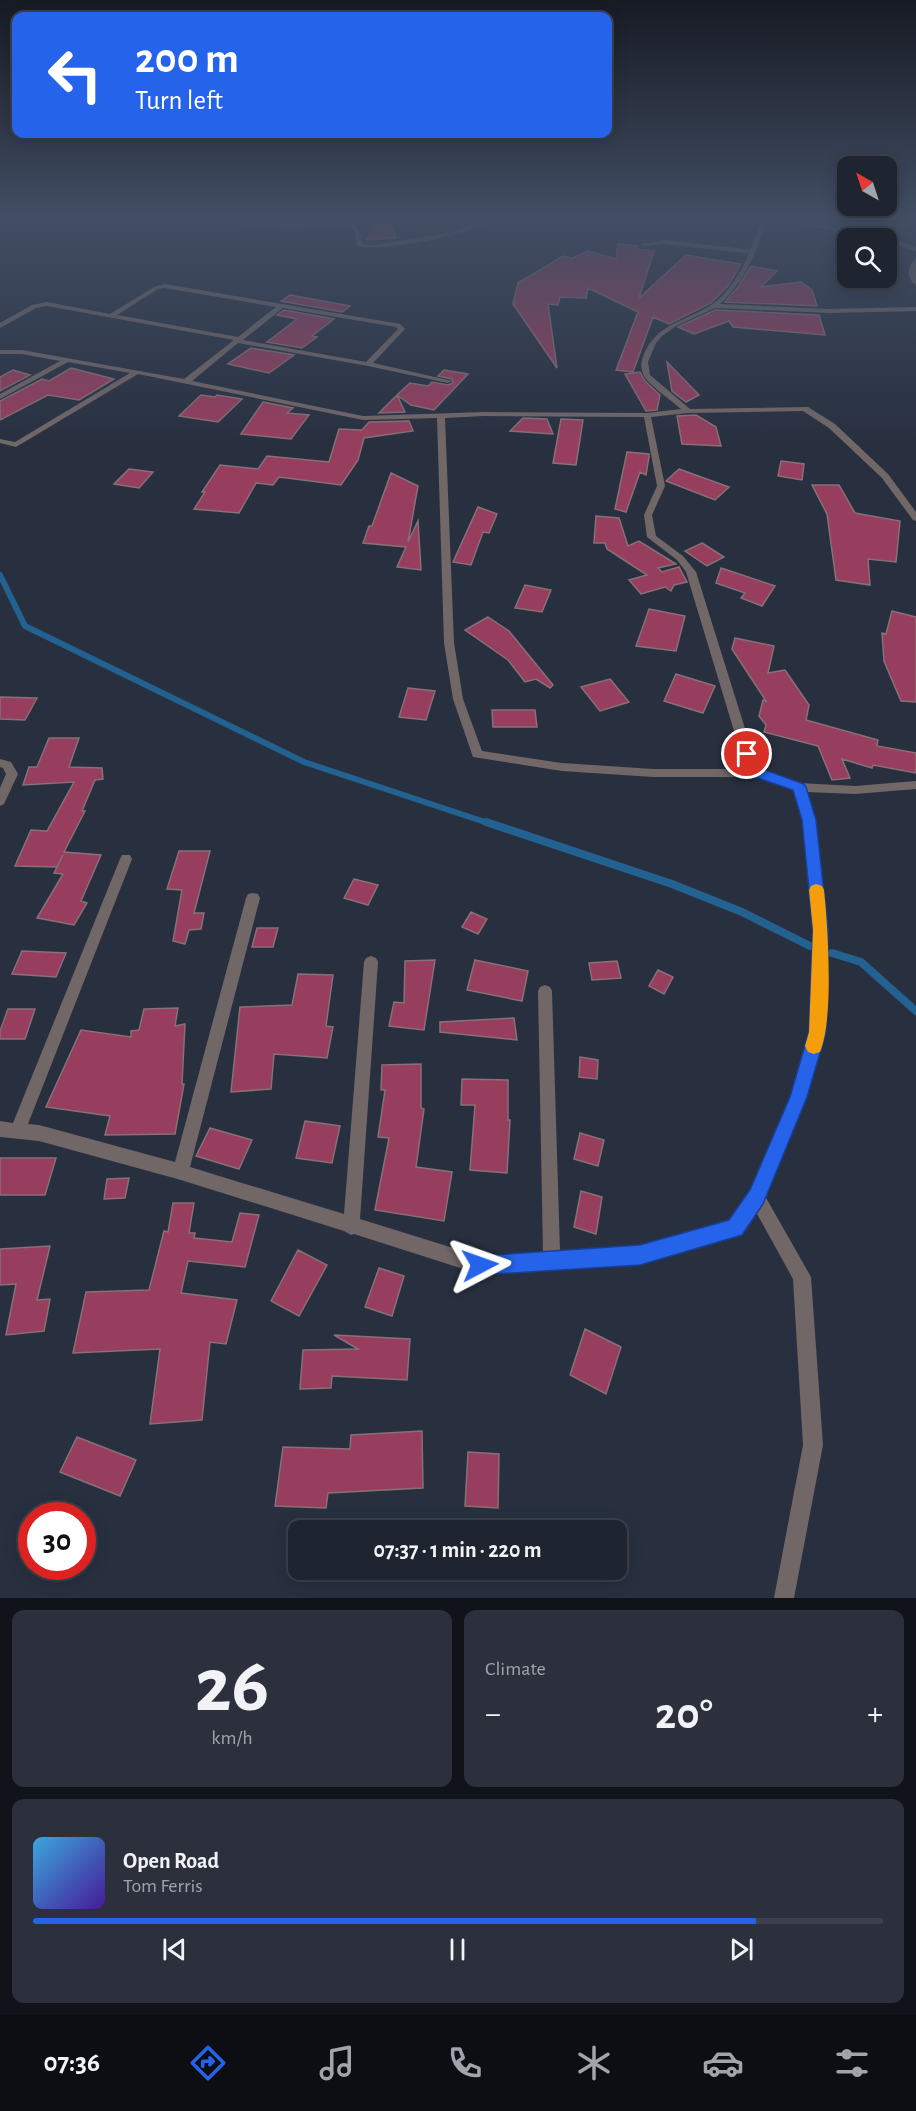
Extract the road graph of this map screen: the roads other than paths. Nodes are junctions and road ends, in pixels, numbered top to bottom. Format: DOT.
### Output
graph roads {
  1 [pos="147,294"];
  2 [pos="212,294"];
  3 [pos="726,294"];
  4 [pos="282,305"];
  5 [pos="714,306"];
  6 [pos="916,309"];
  7 [pos="111,316"];
  8 [pos="0,326"];
  9 [pos="238,340"];
  10 [pos="0,352"];
  11 [pos="66,360"];
  12 [pos="368,364"];
  13 [pos="137,372"];
  14 [pos="187,381"];
  15 [pos="448,381"];
  16 [pos="0,397"];
  17 [pos="688,411"];
  18 [pos="441,415"];
  19 [pos="647,415"];
  20 [pos="0,441"];
  21 [pos="916,518"];
  22 [pos="0,763"];
  23 [pos="757,772"];
  24 [pos="916,785"];
  25 [pos="799,787"];
  26 [pos="0,801"];
  27 [pos="126,859"];
  28 [pos="253,898"];
  29 [pos="371,963"];
  30 [pos="545,991"];
  31 [pos="0,1129"];
  32 [pos="18,1130"];
  33 [pos="181,1172"];
  34 [pos="756,1197"];
  35 [pos="351,1227"];
  36 [pos="552,1261"];
  37 [pos="784,1598"];
  1 -- 7 [label="street"];
  2 -- 4 [label="street"];
  3 -- 5 [label="street"];
  4 -- 9 [label="street"];
  4 -- 12 [label="street"];
  5 -- 6 [label="street"];
  5 -- 17 [label="street"];
  7 -- 8 [label="street"];
  7 -- 9 [label="street"];
  9 -- 12 [label="street"];
  9 -- 14 [label="street"];
  10 -- 11 [label="street"];
  11 -- 13 [label="street"];
  11 -- 16 [label="street"];
  12 -- 15 [label="street"];
  13 -- 14 [label="street"];
  13 -- 20 [label="street"];
  14 -- 18 [label="street"];
  17 -- 19 [label="street"];
  17 -- 21 [label="street"];
  18 -- 19 [label="street"];
  18 -- 23 [label="street"];
  19 -- 23 [label="street"];
  22 -- 26 [label="street"];
  23 -- 25 [label="street"];
  24 -- 25 [label="street"];
  25 -- 34 [label="street"];
  27 -- 32 [label="street"];
  28 -- 33 [label="street"];
  29 -- 35 [label="street"];
  30 -- 36 [label="street"];
  31 -- 32 [label="street"];
  32 -- 33 [label="street"];
  33 -- 35 [label="street"];
  34 -- 36 [label="street"];
  34 -- 37 [label="street"];
  35 -- 36 [label="street"];
}
